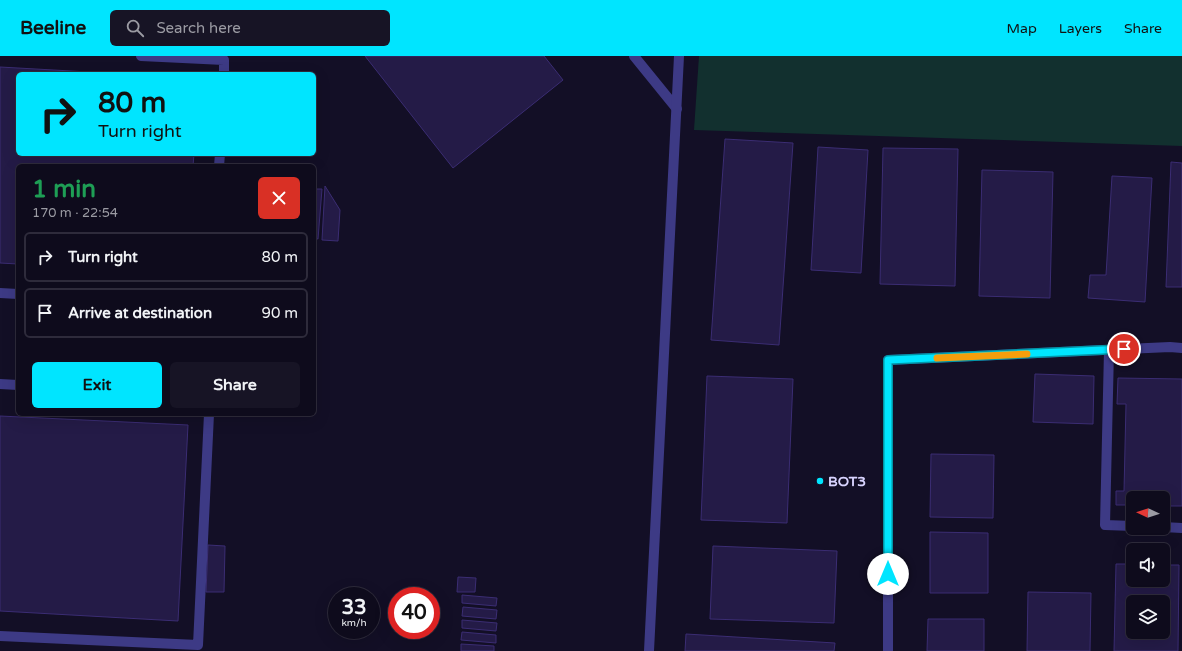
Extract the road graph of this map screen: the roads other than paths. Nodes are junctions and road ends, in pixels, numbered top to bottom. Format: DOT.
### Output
graph roads {
  1 [pos="141,56"];
  2 [pos="634,56"];
  3 [pos="680,56"];
  4 [pos="224,72"];
  5 [pos="676,109"];
  6 [pos="0,293"];
  7 [pos="16,294"];
  8 [pos="1182,348"];
  9 [pos="1109,350"];
  10 [pos="0,384"];
  11 [pos="16,385"];
  12 [pos="208,416"];
  13 [pos="1126,526"];
  14 [pos="1170,527"];
  15 [pos="1182,528"];
  16 [pos="0,636"];
  17 [pos="648,651"];
  18 [pos="888,651"];
  1 -- 4 [label="street"];
  2 -- 5 [label="street"];
  3 -- 5 [label="street"];
  5 -- 17 [label="street"];
  6 -- 7 [label="street"];
  8 -- 9 [label="street"];
  9 -- 13 [label="street"];
  9 -- 18 [label="street"];
  10 -- 11 [label="street"];
  12 -- 16 [label="street"];
  14 -- 15 [label="street"];
}
